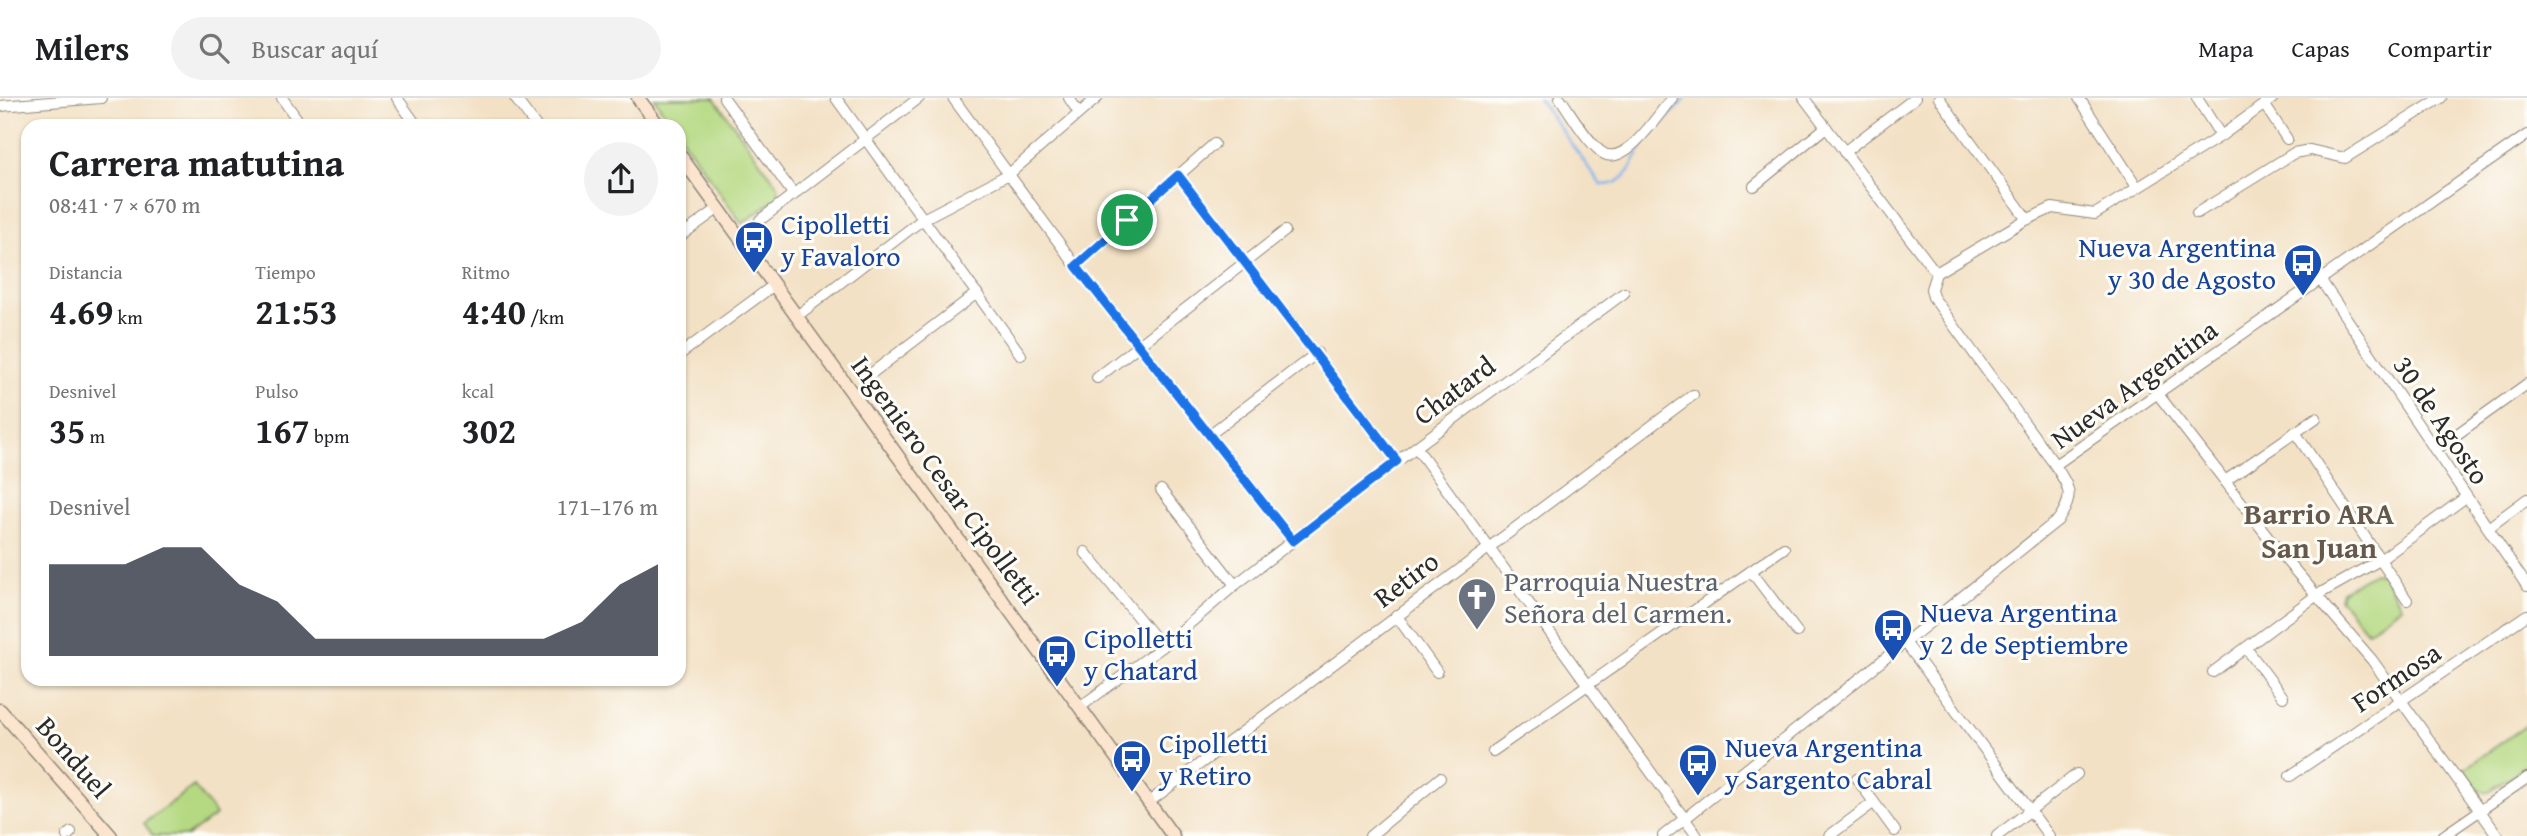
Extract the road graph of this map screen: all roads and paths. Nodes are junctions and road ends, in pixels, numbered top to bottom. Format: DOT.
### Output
graph roads {
  1 [pos="101,98"];
  2 [pos="282,98"];
  3 [pos="397,98"];
  4 [pos="515,98"];
  5 [pos="638,98"];
  6 [pos="724,98"];
  7 [pos="836,98"];
  8 [pos="919,98"];
  9 [pos="953,98"];
  10 [pos="1069,98"];
  11 [pos="1097,98"];
  12 [pos="1560,98"];
  13 [pos="1672,98"];
  14 [pos="1804,98"];
  15 [pos="1915,98"];
  16 [pos="1939,98"];
  17 [pos="2079,98"];
  18 [pos="2197,98"];
  19 [pos="2441,98"];
  20 [pos="48,100"];
  21 [pos="2269,101"];
  22 [pos="0,106"];
  23 [pos="1079,113"];
  24 [pos="297,119"];
  25 [pos="412,119"];
  26 [pos="531,119"];
  27 [pos="654,119"];
  28 [pos="1826,127"];
  29 [pos="2527,135"];
  30 [pos="2221,136"];
  31 [pos="2287,139"];
  32 [pos="867,140"];
  33 [pos="1214,144"];
  34 [pos="1844,152"];
  35 [pos="686,163"];
  36 [pos="1009,174"];
  37 [pos="1178,175"];
  38 [pos="1754,186"];
  39 [pos="2137,187"];
  40 [pos="794,195"];
  41 [pos="719,208"];
  42 [pos="2197,213"];
  43 [pos="923,219"];
  44 [pos="2027,219"];
  45 [pos="760,220"];
  46 [pos="1285,231"];
  47 [pos="686,232"];
  48 [pos="1245,262"];
  49 [pos="1076,266"];
  50 [pos="1936,273"];
  51 [pos="2320,279"];
  52 [pos="774,285"];
  53 [pos="977,293"];
  54 [pos="1624,293"];
  55 [pos="797,316"];
  56 [pos="1137,346"];
  57 [pos="686,350"];
  58 [pos="1317,353"];
  59 [pos="1021,355"];
  60 [pos="872,373"];
  61 [pos="1097,378"];
  62 [pos="2527,384"];
  63 [pos="2157,393"];
  64 [pos="1693,396"];
  65 [pos="2316,418"];
  66 [pos="2295,432"];
  67 [pos="1209,435"];
  68 [pos="1416,447"];
  69 [pos="2435,450"];
  70 [pos="1397,461"];
  71 [pos="2055,465"];
  72 [pos="2225,481"];
  73 [pos="1161,490"];
  74 [pos="2466,497"];
  75 [pos="2527,499"];
  76 [pos="2488,528"];
  77 [pos="1293,541"];
  78 [pos="1488,547"];
  79 [pos="1784,548"];
  80 [pos="1085,552"];
  81 [pos="2380,560"];
  82 [pos="1751,570"];
  83 [pos="1235,585"];
  84 [pos="2527,586"];
  85 [pos="2317,595"];
  86 [pos="2407,600"];
  87 [pos="1396,615"];
  88 [pos="2527,615"];
  89 [pos="1797,632"];
  90 [pos="1905,642"];
  91 [pos="1162,647"];
  92 [pos="2246,648"];
  93 [pos="1437,672"];
  94 [pos="2213,672"];
  95 [pos="1588,685"];
  96 [pos="2283,697"];
  97 [pos="2401,701"];
  98 [pos="1080,707"];
  99 [pos="0,710"];
  100 [pos="1493,751"];
  101 [pos="2077,774"];
  102 [pos="2290,776"];
  103 [pos="1440,778"];
  104 [pos="2527,778"];
  105 [pos="1857,779"];
  106 [pos="1149,802"];
  107 [pos="1873,803"];
  108 [pos="2029,810"];
  109 [pos="2480,811"];
  110 [pos="1684,819"];
  111 [pos="1895,831"];
  112 [pos="111,836"];
  113 [pos="1174,836"];
  114 [pos="1370,836"];
  115 [pos="1663,836"];
  116 [pos="1697,836"];
  117 [pos="1829,836"];
  118 [pos="1997,836"];
  119 [pos="2049,836"];
  120 [pos="2444,836"];
  121 [pos="2498,836"];
  1 -- 20 [label="street"];
  2 -- 24 [label="street"];
  3 -- 25 [label="street"];
  4 -- 26 [label="street"];
  5 -- 27 [label="street"];
  6 -- 40 [label="street"];
  7 -- 32 [label="street"];
  8 -- 32 [label="street"];
  9 -- 36 [label="street"];
  10 -- 23 [label="street"];
  11 -- 23 [label="street"];
  12 -- 13 [label="street"];
  14 -- 28 [label="street"];
  15 -- 34 [label="street"];
  16 -- 44 [label="street"];
  17 -- 39 [label="street"];
  18 -- 30 [label="street"];
  19 -- 42 [label="street"];
  20 -- 22 [label="street"];
  21 -- 30 [label="street"];
  21 -- 31 [label="street"];
  23 -- 36 [label="street"];
  28 -- 34 [label="street"];
  28 -- 38 [label="street"];
  29 -- 51 [label="street, Nueva Argentina"];
  30 -- 39 [label="street"];
  32 -- 40 [label="street"];
  32 -- 43 [label="street"];
  33 -- 37 [label="street"];
  34 -- 50 [label="street"];
  35 -- 41 [label="street, Ingeniero Cesar Cipolletti"];
  36 -- 43 [label="street"];
  36 -- 49 [label="street"];
  37 -- 48 [label="street"];
  37 -- 49 [label="street"];
  39 -- 44 [label="street"];
  40 -- 45 [label="street"];
  41 -- 47 [label="street"];
  41 -- 52 [label="street, Ingeniero Cesar Cipolletti"];
  43 -- 53 [label="street"];
  43 -- 55 [label="street"];
  44 -- 50 [label="street"];
  46 -- 48 [label="street"];
  48 -- 56 [label="street"];
  48 -- 58 [label="street"];
  49 -- 56 [label="street"];
  50 -- 71 [label="street"];
  51 -- 63 [label="street, Nueva Argentina"];
  51 -- 69 [label="street, 30 de Agosto"];
  52 -- 55 [label="street, Ingeniero Cesar Cipolletti"];
  52 -- 57 [label="street"];
  53 -- 59 [label="street"];
  53 -- 60 [label="street"];
  54 -- 68 [label="street, Chatard"];
  55 -- 98 [label="street, Ingeniero Cesar Cipolletti"];
  56 -- 61 [label="street"];
  56 -- 67 [label="street"];
  58 -- 67 [label="street"];
  58 -- 70 [label="street"];
  62 -- 69 [label="street"];
  63 -- 71 [label="street, Nueva Argentina"];
  63 -- 72 [label="street"];
  64 -- 78 [label="street, Retiro"];
  65 -- 66 [label="street"];
  66 -- 72 [label="street"];
  66 -- 81 [label="street"];
  67 -- 77 [label="street"];
  68 -- 70 [label="street, Chatard"];
  68 -- 78 [label="street"];
  69 -- 74 [label="street, 30 de Agosto"];
  70 -- 77 [label="street, Chatard"];
  71 -- 90 [label="street, Nueva Argentina"];
  72 -- 85 [label="street"];
  73 -- 83 [label="street"];
  74 -- 76 [label="street, 30 de Agosto"];
  74 -- 81 [label="street"];
  75 -- 76 [label="street"];
  76 -- 84 [label="street, 30 de Agosto"];
  77 -- 83 [label="street, Chatard"];
  78 -- 87 [label="street, Retiro"];
  78 -- 95 [label="street"];
  79 -- 82 [label="street"];
  80 -- 91 [label="street"];
  81 -- 85 [label="street"];
  81 -- 86 [label="street"];
  82 -- 89 [label="street"];
  82 -- 95 [label="street"];
  83 -- 91 [label="street, Chatard"];
  85 -- 92 [label="street"];
  85 -- 97 [label="street"];
  87 -- 93 [label="street"];
  87 -- 106 [label="street, Retiro"];
  88 -- 97 [label="street, Formosa"];
  90 -- 108 [label="street"];
  90 -- 110 [label="street, Nueva Argentina"];
  91 -- 98 [label="street, Chatard"];
  92 -- 94 [label="street"];
  92 -- 96 [label="street"];
  95 -- 100 [label="street"];
  95 -- 110 [label="street"];
  97 -- 102 [label="street, Formosa"];
  97 -- 109 [label="street"];
  98 -- 106 [label="street, Ingeniero Cesar Cipolletti"];
  99 -- 112 [label="street, Bonduel"];
  101 -- 108 [label="street"];
  103 -- 114 [label="street"];
  104 -- 109 [label="street"];
  105 -- 107 [label="street"];
  106 -- 113 [label="street, Ingeniero Cesar Cipolletti"];
  107 -- 111 [label="street"];
  107 -- 117 [label="street"];
  108 -- 118 [label="street"];
  108 -- 119 [label="street"];
  109 -- 120 [label="street"];
  109 -- 121 [label="street"];
  110 -- 115 [label="street, Nueva Argentina"];
  110 -- 116 [label="street"];
}
